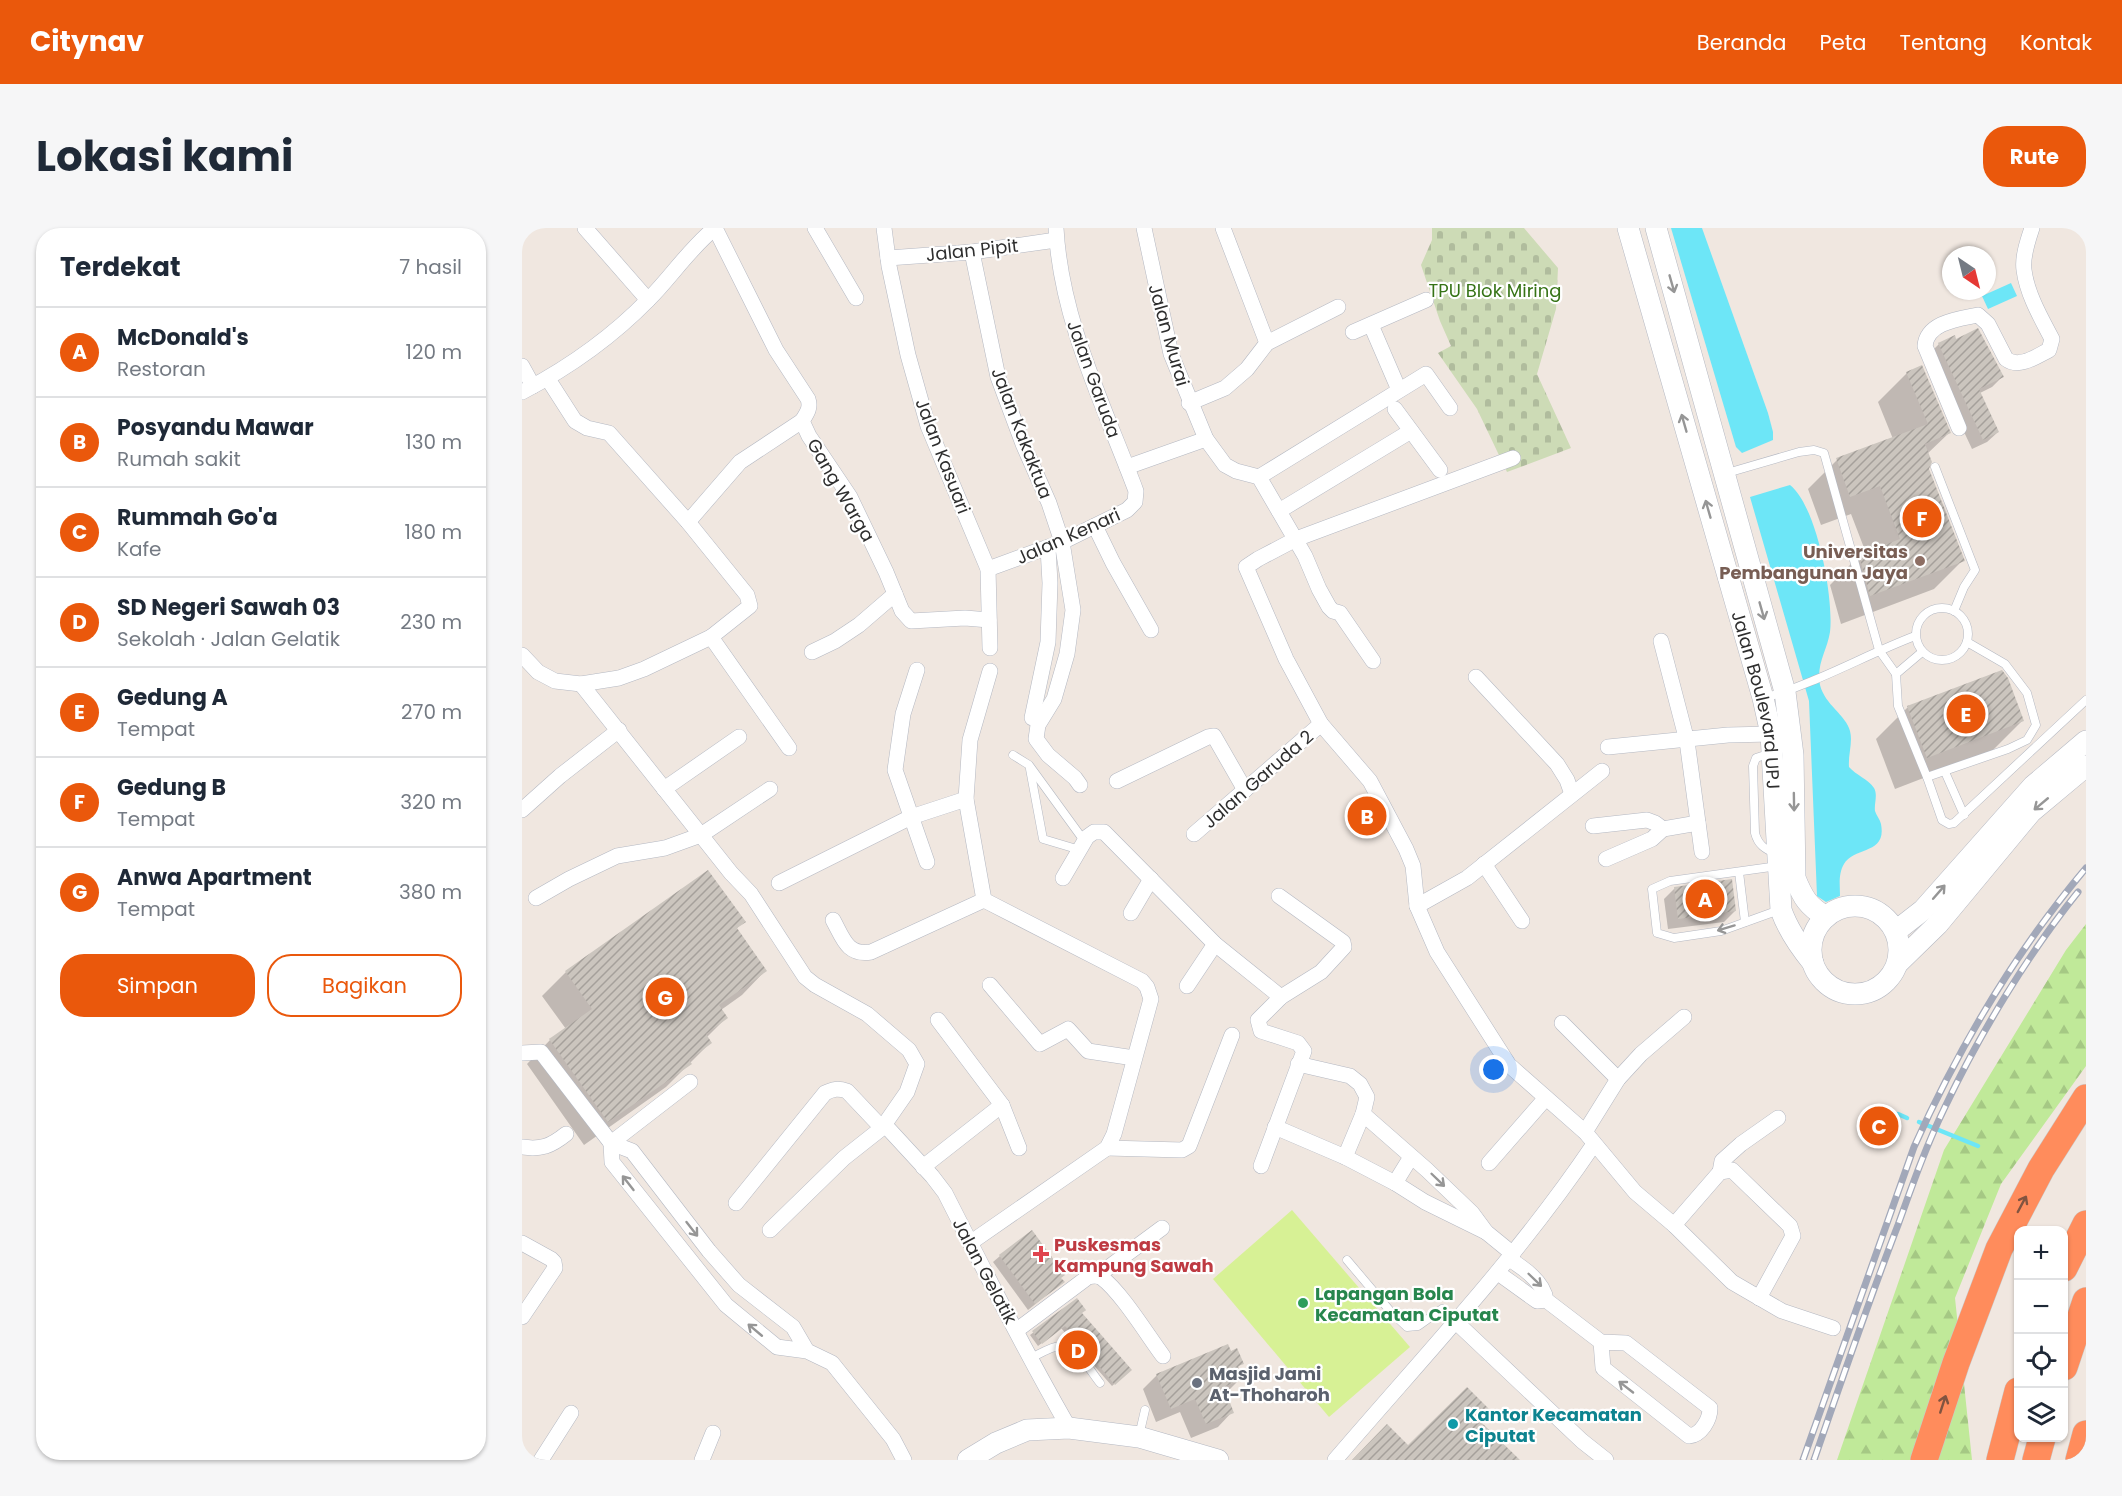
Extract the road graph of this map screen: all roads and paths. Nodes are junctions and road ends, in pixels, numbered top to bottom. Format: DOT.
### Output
graph roads {
  1 [pos="585,228"];
  2 [pos="815,228"];
  3 [pos="884,228"];
  4 [pos="1144,228"];
  5 [pos="1223,228"];
  6 [pos="1628,228"];
  7 [pos="1656,228"];
  8 [pos="2032,228"];
  9 [pos="712,229"];
  10 [pos="1056,234"];
  11 [pos="972,252"];
  12 [pos="888,258"];
  13 [pos="856,298"];
  14 [pos="648,300"];
  15 [pos="1426,300"];
  16 [pos="1338,307"];
  17 [pos="1371,325"];
  18 [pos="1353,332"];
  19 [pos="1267,343"];
  20 [pos="522,366"];
  21 [pos="548,379"];
  22 [pos="528,389"];
  23 [pos="1400,390"];
  24 [pos="1190,403"];
  25 [pos="1450,408"];
  26 [pos="1395,409"];
  27 [pos="802,421"];
  28 [pos="1959,428"];
  29 [pos="1411,431"];
  30 [pos="1206,439"];
  31 [pos="1513,458"];
  32 [pos="1127,467"];
  33 [pos="1935,467"];
  34 [pos="1440,470"];
  35 [pos="1723,474"];
  36 [pos="1259,477"];
  37 [pos="1700,479"];
  38 [pos="1136,491"];
  39 [pos="1279,511"];
  40 [pos="688,522"];
  41 [pos="1095,526"];
  42 [pos="1296,539"];
  43 [pos="1062,542"];
  44 [pos="1048,548"];
  45 [pos="988,569"];
  46 [pos="895,594"];
  47 [pos="1954,611"];
  48 [pos="989,620"];
  49 [pos="1151,630"];
  50 [pos="1916,636"];
  51 [pos="711,637"];
  52 [pos="1661,641"];
  53 [pos="1967,642"];
  54 [pos="990,648"];
  55 [pos="1879,650"];
  56 [pos="812,652"];
  57 [pos="1922,652"];
  58 [pos="522,655"];
  59 [pos="1373,662"];
  60 [pos="917,670"];
  61 [pos="990,671"];
  62 [pos="1896,674"];
  63 [pos="1476,677"];
  64 [pos="581,684"];
  65 [pos="1793,689"];
  66 [pos="1763,698"];
  67 [pos="2086,700"];
  68 [pos="1032,718"];
  69 [pos="1321,724"];
  70 [pos="619,730"];
  71 [pos="1771,734"];
  72 [pos="739,737"];
  73 [pos="1687,741"];
  74 [pos="2086,741"];
  75 [pos="1608,747"];
  76 [pos="789,748"];
  77 [pos="1013,756"];
  78 [pos="1029,765"];
  79 [pos="2086,766"];
  80 [pos="1602,771"];
  81 [pos="1945,772"];
  82 [pos="1927,777"];
  83 [pos="1117,781"];
  84 [pos="1080,785"];
  85 [pos="664,789"];
  86 [pos="770,789"];
  87 [pos="1245,790"];
  88 [pos="1572,794"];
  89 [pos="966,799"];
  90 [pos="522,810"];
  91 [pos="1964,815"];
  92 [pos="911,817"];
  93 [pos="1698,824"];
  94 [pos="1593,826"];
  95 [pos="1663,829"];
  96 [pos="1194,834"];
  97 [pos="701,835"];
  98 [pos="1082,846"];
  99 [pos="1702,852"];
  100 [pos="1606,859"];
  101 [pos="1778,861"];
  102 [pos="927,862"];
  103 [pos="1484,864"];
  104 [pos="1739,872"];
  105 [pos="1063,878"];
  106 [pos="1151,879"];
  107 [pos="779,883"];
  108 [pos="1279,896"];
  109 [pos="536,898"];
  110 [pos="984,900"];
  111 [pos="1417,906"];
  112 [pos="1781,910"];
  113 [pos="1131,914"];
  114 [pos="1826,917"];
  115 [pos="833,920"];
  116 [pos="1522,921"];
  117 [pos="1744,922"];
  118 [pos="1896,931"];
  119 [pos="1215,944"];
  120 [pos="1813,963"];
  121 [pos="1898,963"];
  122 [pos="990,985"];
  123 [pos="1187,986"];
  124 [pos="1281,997"];
  125 [pos="1684,1017"];
  126 [pos="938,1020"];
  127 [pos="1562,1023"];
  128 [pos="1232,1035"];
  129 [pos="522,1053"];
  130 [pos="1134,1058"];
  131 [pos="1298,1064"];
  132 [pos="1618,1079"];
  133 [pos="690,1082"];
  134 [pos="2086,1098"];
  135 [pos="1545,1099"];
  136 [pos="1002,1106"];
  137 [pos="1363,1114"];
  138 [pos="1778,1118"];
  139 [pos="884,1127"];
  140 [pos="1275,1127"];
  141 [pos="566,1134"];
  142 [pos="1589,1138"];
  143 [pos="611,1143"];
  144 [pos="522,1147"];
  145 [pos="1019,1148"];
  146 [pos="1107,1148"];
  147 [pos="1345,1157"];
  148 [pos="1411,1157"];
  149 [pos="1489,1163"];
  150 [pos="1261,1166"];
  151 [pos="923,1167"];
  152 [pos="1720,1172"];
  153 [pos="1395,1183"];
  154 [pos="736,1203"];
  155 [pos="2086,1224"];
  156 [pos="1674,1225"];
  157 [pos="1162,1228"];
  158 [pos="770,1230"];
  159 [pos="1486,1232"];
  160 [pos="522,1243"];
  161 [pos="970,1243"];
  162 [pos="1511,1257"];
  163 [pos="1347,1260"];
  164 [pos="2068,1260"];
  165 [pos="1498,1273"];
  166 [pos="1096,1276"];
  167 [pos="1759,1298"];
  168 [pos="1546,1300"];
  169 [pos="2086,1300"];
  170 [pos="522,1317"];
  171 [pos="1456,1323"];
  172 [pos="1833,1328"];
  173 [pos="1017,1330"];
  174 [pos="1601,1342"];
  175 [pos="807,1351"];
  176 [pos="2068,1355"];
  177 [pos="1163,1356"];
  178 [pos="1029,1359"];
  179 [pos="1100,1383"];
  180 [pos="2014,1409"];
  181 [pos="1145,1410"];
  182 [pos="571,1413"];
  183 [pos="1069,1428"];
  184 [pos="713,1433"];
  185 [pos="2086,1434"];
  186 [pos="1139,1437"];
  187 [pos="2041,1442"];
  188 [pos="541,1460"];
  189 [pos="702,1460"];
  190 [pos="904,1460"];
  191 [pos="968,1460"];
  192 [pos="1218,1460"];
  193 [pos="1335,1460"];
  194 [pos="1606,1460"];
  195 [pos="1924,1460"];
  196 [pos="2000,1460"];
  197 [pos="2036,1460"];
  198 [pos="2079,1460"];
  1 -- 14 [label="street"];
  2 -- 13 [label="street"];
  3 -- 12 [label="street, Jalan Kasuari"];
  4 -- 24 [label="street, Jalan Murai"];
  5 -- 19 [label="street"];
  37 -- 6 [label="street, Jalan Boulevard UPJ, one-way"];
  7 -- 35 [label="street, Jalan Boulevard UPJ, one-way"];
  8 -- 28 [label="street"];
  9 -- 14 [label="street"];
  9 -- 27 [label="street, Gang Warga"];
  10 -- 11 [label="street, Jalan Pipit"];
  10 -- 32 [label="street, Jalan Garuda"];
  11 -- 12 [label="street, Jalan Pipit"];
  11 -- 43 [label="street, Jalan Kakaktua"];
  12 -- 45 [label="street, Jalan Kasuari"];
  14 -- 21 [label="street"];
  15 -- 17 [label="street"];
  16 -- 19 [label="street"];
  17 -- 18 [label="street"];
  17 -- 23 [label="street"];
  19 -- 24 [label="street"];
  20 -- 22 [label="street"];
  21 -- 22 [label="street"];
  21 -- 40 [label="street"];
  23 -- 25 [label="street"];
  23 -- 36 [label="street"];
  24 -- 30 [label="street, Jalan Murai"];
  26 -- 29 [label="street"];
  27 -- 40 [label="street"];
  27 -- 46 [label="street, Gang Warga"];
  29 -- 34 [label="street"];
  29 -- 39 [label="street"];
  30 -- 32 [label="street"];
  30 -- 36 [label="street, Jalan Murai"];
  31 -- 42 [label="street"];
  32 -- 38 [label="street, Jalan Garuda"];
  33 -- 47 [label="lane"];
  35 -- 37 [label="street"];
  35 -- 55 [label="lane"];
  35 -- 65 [label="street, Jalan Boulevard UPJ, one-way"];
  36 -- 39 [label="street"];
  66 -- 37 [label="street, Jalan Boulevard UPJ, one-way"];
  38 -- 41 [label="street, Jalan Kenari"];
  39 -- 42 [label="street"];
  40 -- 51 [label="street"];
  41 -- 43 [label="street, Jalan Kenari"];
  41 -- 49 [label="street"];
  42 -- 59 [label="street"];
  42 -- 69 [label="street"];
  43 -- 44 [label="street, Jalan Kenari"];
  43 -- 84 [label="street, Jalan Kakaktua"];
  44 -- 45 [label="street, Jalan Kenari"];
  44 -- 68 [label="street"];
  45 -- 48 [label="street, Jalan Kasuari"];
  46 -- 48 [label="street, Gang Warga"];
  46 -- 56 [label="street"];
  47 -- 50 [label="lane"];
  47 -- 53 [label="lane"];
  48 -- 54 [label="street, Jalan Kasuari"];
  50 -- 55 [label="lane"];
  50 -- 57 [label="lane"];
  51 -- 64 [label="street"];
  51 -- 76 [label="street"];
  52 -- 73 [label="street"];
  53 -- 57 [label="lane"];
  53 -- 81 [label="lane"];
  55 -- 62 [label="lane"];
  55 -- 65 [label="lane"];
  57 -- 62 [label="lane"];
  58 -- 64 [label="street"];
  60 -- 92 [label="street"];
  61 -- 89 [label="street"];
  62 -- 82 [label="lane"];
  63 -- 88 [label="street"];
  64 -- 70 [label="street"];
  65 -- 66 [label="lane"];
  65 -- 114 [label="street, Jalan Boulevard UPJ, one-way"];
  66 -- 71 [label="street, Jalan Boulevard UPJ"];
  67 -- 91 [label="lane"];
  69 -- 87 [label="street, Jalan Garuda 2"];
  69 -- 111 [label="street"];
  70 -- 85 [label="street"];
  70 -- 90 [label="street"];
  71 -- 73 [label="street"];
  71 -- 101 [label="street, Jalan Boulevard UPJ"];
  72 -- 85 [label="street"];
  73 -- 75 [label="street"];
  73 -- 93 [label="street"];
  118 -- 74 [label="street, one-way"];
  77 -- 78 [label="lane"];
  78 -- 98 [label="lane"];
  78 -- 98 [label="lane"];
  79 -- 121 [label="street, one-way"];
  80 -- 88 [label="street"];
  81 -- 82 [label="lane"];
  81 -- 91 [label="lane"];
  82 -- 91 [label="lane"];
  83 -- 87 [label="street"];
  85 -- 97 [label="street"];
  86 -- 97 [label="street"];
  87 -- 96 [label="street, Jalan Garuda 2"];
  88 -- 103 [label="street"];
  89 -- 92 [label="street"];
  89 -- 110 [label="street"];
  92 -- 102 [label="street"];
  92 -- 107 [label="street"];
  93 -- 95 [label="street"];
  93 -- 99 [label="street"];
  94 -- 95 [label="street"];
  95 -- 100 [label="street"];
  97 -- 109 [label="street"];
  97 -- 139 [label="street"];
  98 -- 105 [label="street"];
  98 -- 106 [label="street"];
  101 -- 104 [label="lane"];
  101 -- 112 [label="street, Jalan Boulevard UPJ"];
  103 -- 111 [label="street"];
  103 -- 116 [label="street"];
  104 -- 117 [label="lane"];
  117 -- 104 [label="lane, one-way"];
  106 -- 113 [label="street"];
  106 -- 119 [label="street"];
  108 -- 124 [label="street"];
  110 -- 115 [label="street"];
  110 -- 130 [label="street"];
  111 -- 135 [label="street"];
  112 -- 117 [label="lane"];
  112 -- 120 [label="street, Jalan Boulevard UPJ"];
  114 -- 118 [label="street"];
  114 -- 120 [label="street"];
  118 -- 121 [label="street"];
  119 -- 123 [label="street"];
  119 -- 124 [label="street"];
  120 -- 121 [label="street"];
  122 -- 130 [label="street"];
  124 -- 131 [label="street"];
  125 -- 132 [label="street"];
  126 -- 136 [label="street"];
  127 -- 132 [label="street"];
  128 -- 146 [label="street"];
  129 -- 143 [label="street"];
  130 -- 146 [label="street"];
  131 -- 137 [label="street"];
  131 -- 140 [label="street"];
  132 -- 142 [label="street"];
  133 -- 143 [label="street"];
  195 -- 134 [label="highway, one-way"];
  135 -- 142 [label="street"];
  135 -- 149 [label="street"];
  136 -- 145 [label="street"];
  136 -- 151 [label="street"];
  137 -- 147 [label="street"];
  137 -- 148 [label="street"];
  138 -- 152 [label="street"];
  139 -- 151 [label="street, Jalan Gelatik"];
  139 -- 154 [label="street, Jalan Gelatik"];
  139 -- 158 [label="street"];
  140 -- 147 [label="street"];
  140 -- 150 [label="street"];
  141 -- 144 [label="street"];
  142 -- 156 [label="street"];
  142 -- 162 [label="street"];
  143 -- 175 [label="street, one-way"];
  175 -- 143 [label="street, one-way"];
  146 -- 161 [label="street"];
  147 -- 153 [label="street"];
  148 -- 153 [label="street"];
  148 -- 159 [label="street, one-way"];
  151 -- 161 [label="street, Jalan Gelatik"];
  152 -- 156 [label="street"];
  152 -- 167 [label="street"];
  153 -- 159 [label="street"];
  155 -- 164 [label="highway"];
  156 -- 167 [label="street"];
  157 -- 166 [label="street"];
  159 -- 162 [label="street"];
  160 -- 170 [label="street"];
  161 -- 173 [label="street, Jalan Gelatik"];
  162 -- 165 [label="street"];
  162 -- 168 [label="street, one-way"];
  163 -- 171 [label="lane"];
  165 -- 168 [label="street"];
  165 -- 171 [label="street"];
  166 -- 173 [label="street"];
  166 -- 177 [label="street"];
  167 -- 172 [label="street"];
  168 -- 174 [label="street"];
  169 -- 176 [label="highway"];
  171 -- 193 [label="street"];
  171 -- 194 [label="street"];
  173 -- 178 [label="street, Jalan Gelatik"];
  174 -- 174 [label="street, one-way"];
  175 -- 190 [label="street"];
  178 -- 179 [label="lane"];
  178 -- 183 [label="street, Jalan Gelatik"];
  180 -- 196 [label="highway"];
  181 -- 186 [label="lane"];
  182 -- 188 [label="street"];
  183 -- 186 [label="street"];
  183 -- 191 [label="street"];
  184 -- 189 [label="street"];
  185 -- 198 [label="highway"];
  186 -- 192 [label="street"];
  187 -- 197 [label="highway"];
}
